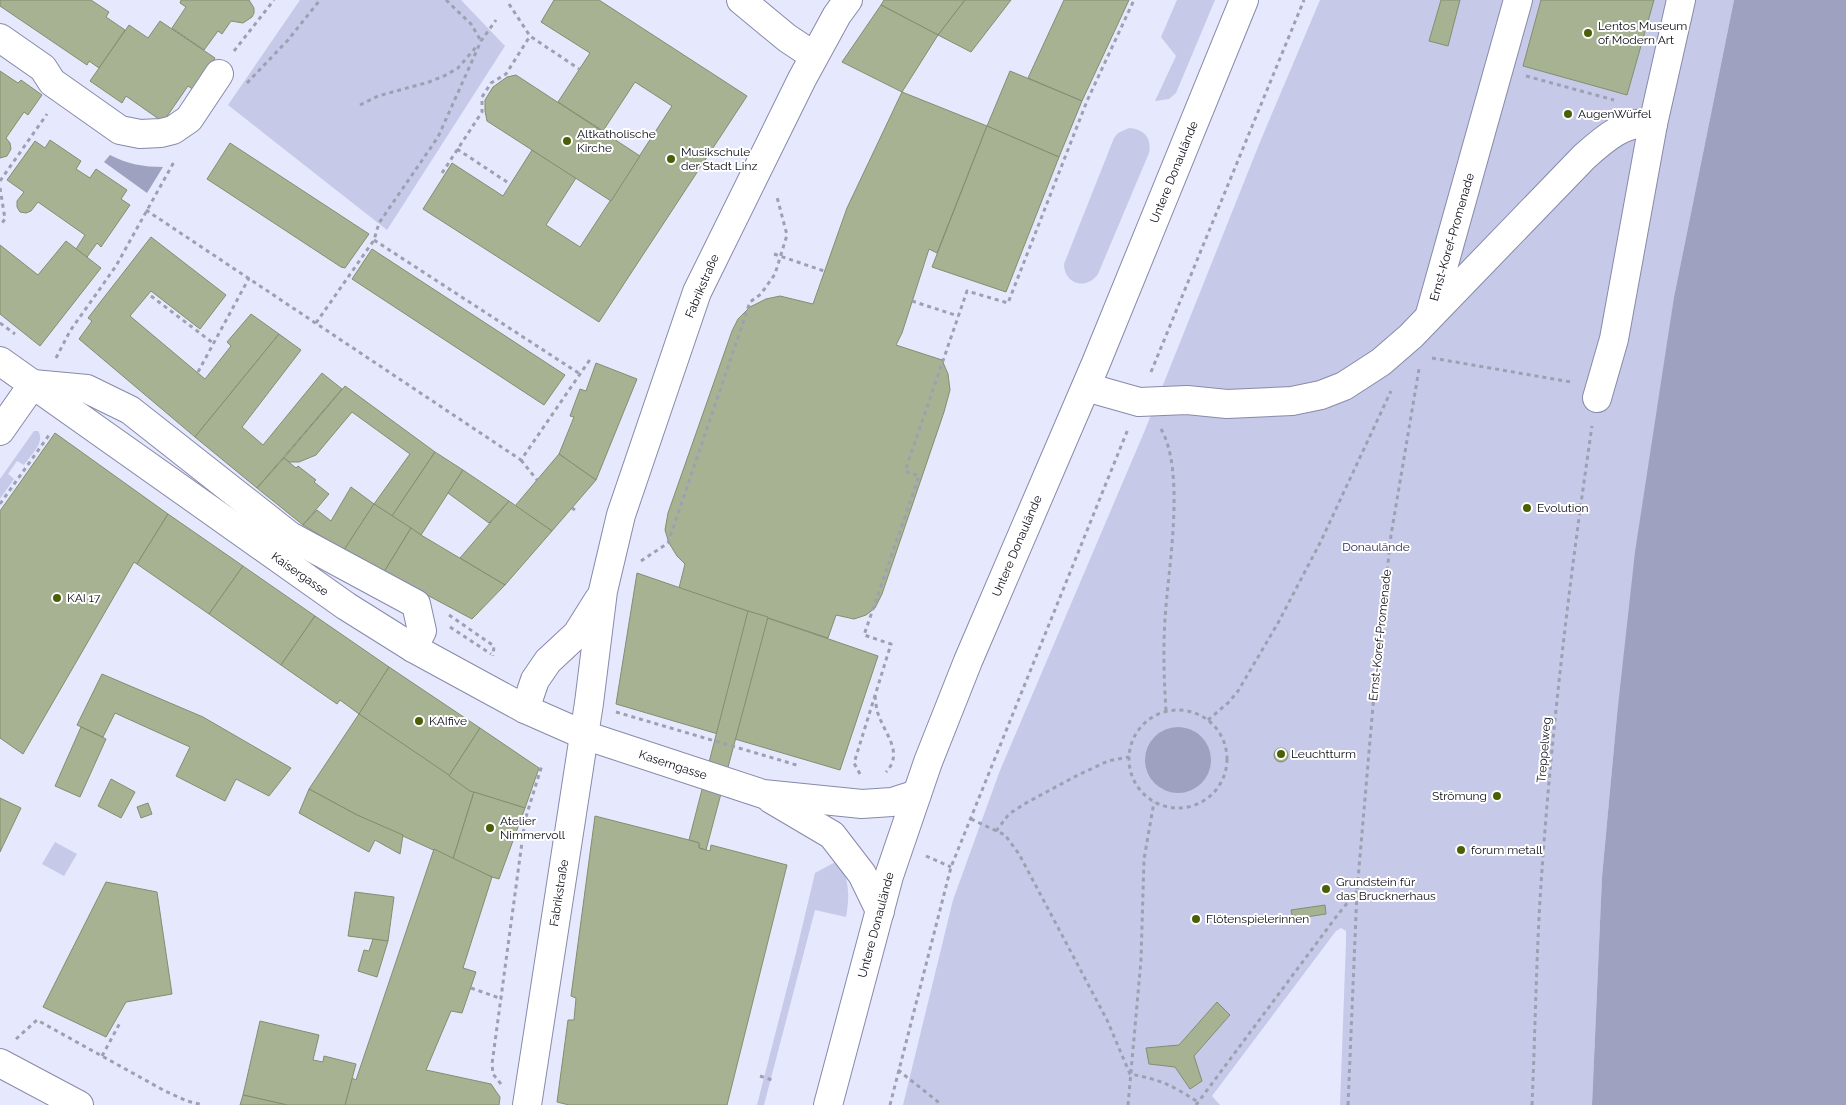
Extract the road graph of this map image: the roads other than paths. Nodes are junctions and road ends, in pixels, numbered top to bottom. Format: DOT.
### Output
graph roads {
  1 [pos="741,0"];
  2 [pos="848,0"];
  3 [pos="1244,0"];
  4 [pos="1518,0"];
  5 [pos="1681,0"];
  6 [pos="0,38"];
  7 [pos="814,56"];
  8 [pos="219,74"];
  9 [pos="1653,124"];
  10 [pos="1430,317"];
  11 [pos="0,361"];
  12 [pos="32,384"];
  13 [pos="1086,387"];
  14 [pos="1598,392"];
  15 [pos="0,431"];
  16 [pos="603,591"];
  17 [pos="413,648"];
  18 [pos="525,709"];
  19 [pos="584,735"];
  20 [pos="763,794"];
  21 [pos="917,794"];
  22 [pos="880,911"];
  23 [pos="6,1052"];
  24 [pos="79,1105"];
  25 [pos="527,1105"];
  26 [pos="828,1105"];
  1 -- 7 [label="main road"];
  2 -- 7 [label="main road, Fabrikstraße"];
  3 -- 13 [label="main road, Untere Donaulände"];
  4 -- 10 [label="main road, Ernst-Koref-Promenade"];
  5 -- 9 [label="main road"];
  6 -- 8 [label="main road"];
  7 -- 16 [label="main road, Fabrikstraße"];
  9 -- 10 [label="main road"];
  9 -- 14 [label="main road"];
  10 -- 13 [label="main road"];
  11 -- 12 [label="main road, Kaisergasse"];
  12 -- 15 [label="main road"];
  12 -- 17 [label="main road, Kaisergasse"];
  12 -- 17 [label="main road"];
  13 -- 21 [label="main road, Untere Donaulände"];
  16 -- 18 [label="main road, Fabrikstraße"];
  16 -- 19 [label="main road, Fabrikstraße"];
  17 -- 18 [label="main road, Kaisergasse"];
  18 -- 19 [label="main road, Kaisergasse"];
  19 -- 20 [label="main road, Kaserngasse"];
  19 -- 25 [label="main road, Fabrikstraße"];
  20 -- 21 [label="main road, Kaserngasse"];
  20 -- 22 [label="main road, Kaserngasse"];
  21 -- 22 [label="main road, Untere Donaulände"];
  22 -- 26 [label="main road, Untere Donaulände"];
  23 -- 24 [label="main road"];
}
